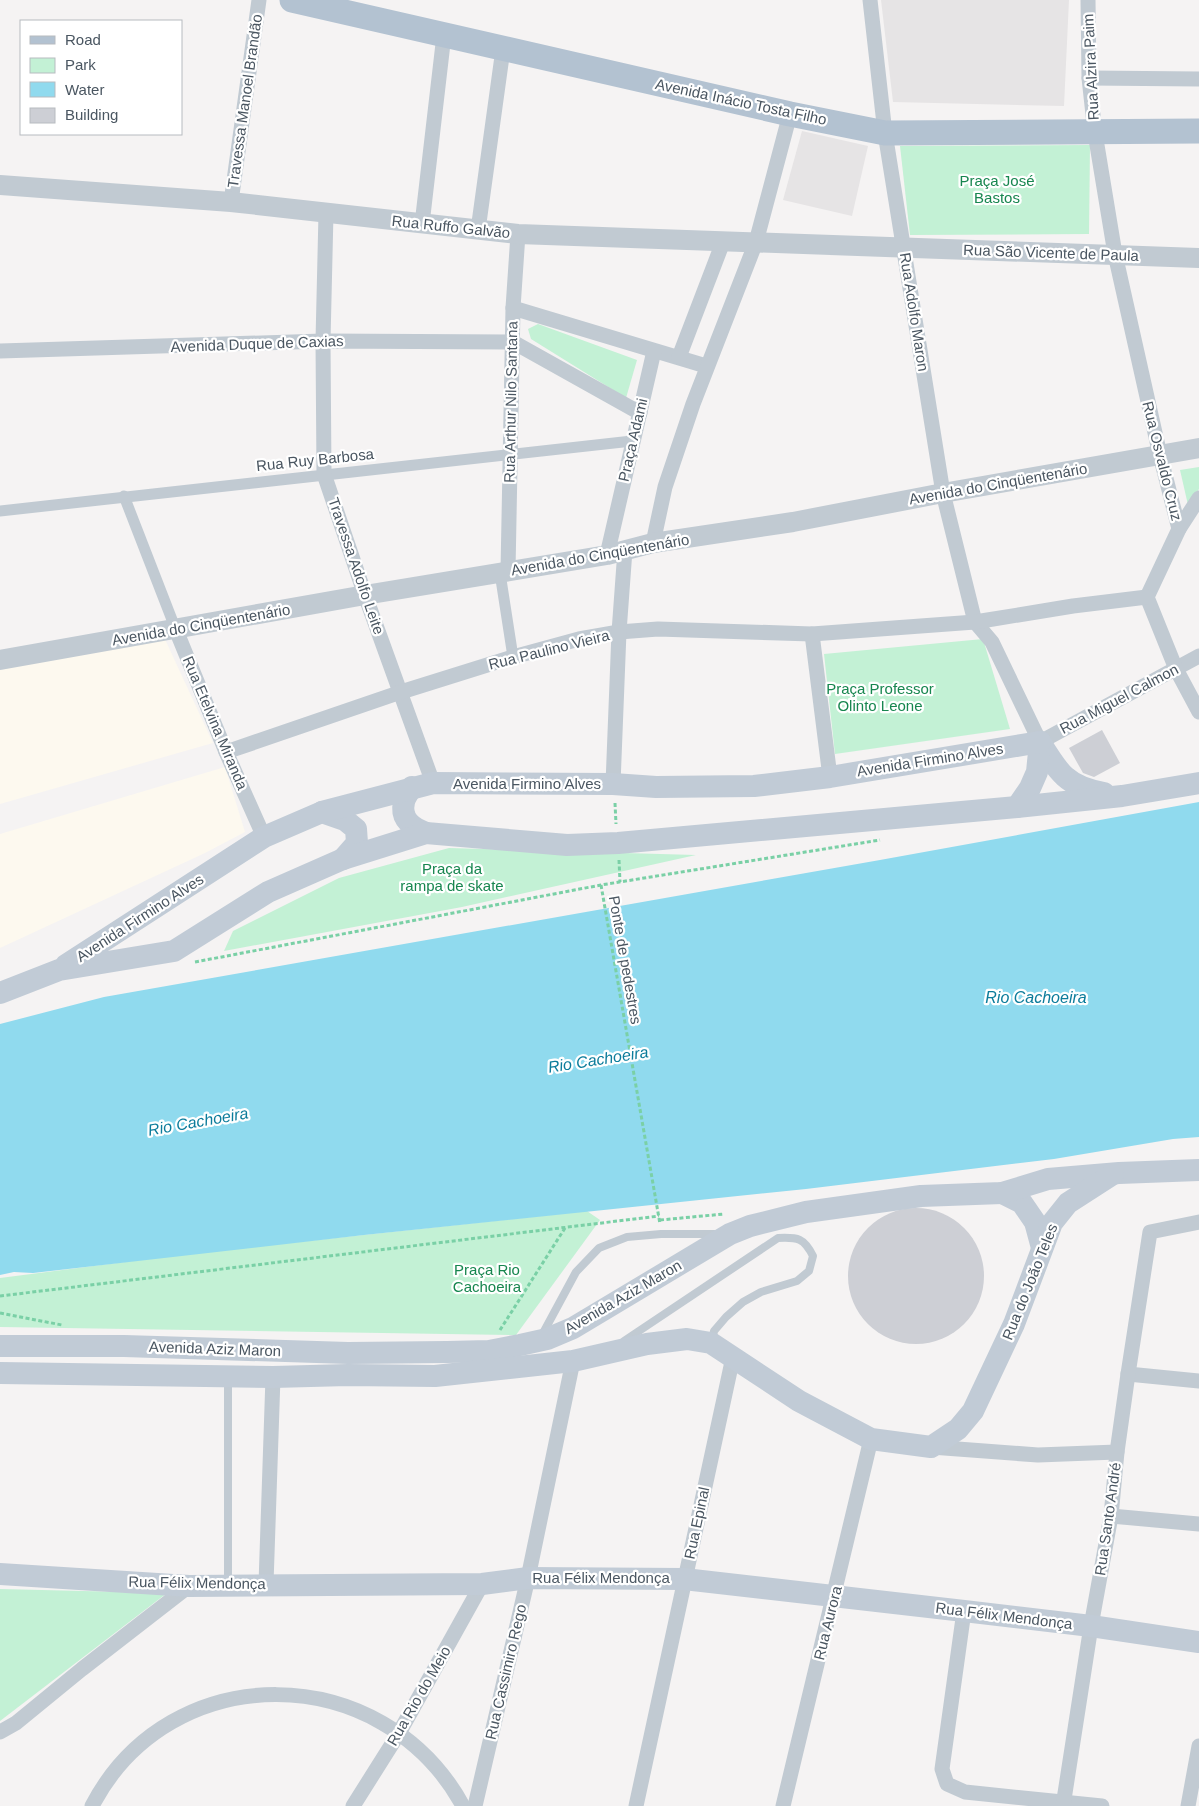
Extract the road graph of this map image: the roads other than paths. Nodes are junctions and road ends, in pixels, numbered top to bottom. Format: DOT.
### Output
graph roads {
  1 [pos="260,0"];
  2 [pos="292,0"];
  3 [pos="870,0"];
  4 [pos="1088,0"];
  5 [pos="444,35"];
  6 [pos="503,49"];
  7 [pos="1089,78"];
  8 [pos="1199,79"];
  9 [pos="790,114"];
  10 [pos="1199,131"];
  11 [pos="885,133"];
  12 [pos="1095,133"];
  13 [pos="0,185"];
  14 [pos="231,202"];
  15 [pos="326,213"];
  16 [pos="422,224"];
  17 [pos="478,230"];
  18 [pos="518,234"];
  19 [pos="723,242"];
  20 [pos="756,242"];
  21 [pos="904,248"];
  22 [pos="1115,254"];
  23 [pos="1199,258"];
  24 [pos="513,308"];
  25 [pos="323,341"];
  26 [pos="513,342"];
  27 [pos="654,350"];
  28 [pos="0,351"];
  29 [pos="679,357"];
  30 [pos="706,366"];
  31 [pos="640,413"];
  32 [pos="632,441"];
  33 [pos="1199,448"];
  34 [pos="1160,455"];
  35 [pos="510,456"];
  36 [pos="324,474"];
  37 [pos="943,492"];
  38 [pos="124,496"];
  39 [pos="1199,498"];
  40 [pos="0,511"];
  41 [pos="1179,529"];
  42 [pos="652,544"];
  43 [pos="616,552"];
  44 [pos="504,572"];
  45 [pos="365,596"];
  46 [pos="1147,597"];
  47 [pos="975,622"];
  48 [pos="176,630"];
  49 [pos="619,632"];
  50 [pos="812,634"];
  51 [pos="1199,656"];
  52 [pos="513,657"];
  53 [pos="0,660"];
  54 [pos="1176,669"];
  55 [pos="401,692"];
  56 [pos="1199,712"];
  57 [pos="1040,742"];
  58 [pos="226,752"];
  59 [pos="830,777"];
  60 [pos="1199,783"];
  61 [pos="614,784"];
  62 [pos="422,785"];
  63 [pos="1122,796"];
  64 [pos="1017,807"];
  65 [pos="322,812"];
  66 [pos="426,833"];
  67 [pos="264,837"];
  68 [pos="343,859"];
  69 [pos="59,970"];
  70 [pos="0,993"];
  71 [pos="1199,1170"];
  72 [pos="1114,1174"];
  73 [pos="1002,1193"];
  74 [pos="1199,1222"];
  75 [pos="730,1234"];
  76 [pos="1042,1248"];
  77 [pos="538,1341"];
  78 [pos="711,1343"];
  79 [pos="0,1346"];
  80 [pos="608,1352"];
  81 [pos="733,1357"];
  82 [pos="574,1361"];
  83 [pos="0,1373"];
  84 [pos="1128,1374"];
  85 [pos="228,1377"];
  86 [pos="273,1377"];
  87 [pos="1199,1381"];
  88 [pos="871,1440"];
  89 [pos="931,1447"];
  90 [pos="1117,1452"];
  91 [pos="1111,1516"];
  92 [pos="1199,1524"];
  93 [pos="0,1574"];
  94 [pos="528,1578"];
  95 [pos="684,1579"];
  96 [pos="266,1584"];
  97 [pos="482,1584"];
  98 [pos="228,1585"];
  99 [pos="189,1586"];
  100 [pos="834,1596"];
  101 [pos="964,1610"];
  102 [pos="1091,1626"];
  103 [pos="1199,1642"];
  104 [pos="0,1732"];
  105 [pos="398,1732"];
  106 [pos="1199,1746"];
  107 [pos="1064,1804"];
  108 [pos="92,1806"];
  109 [pos="353,1806"];
  110 [pos="463,1806"];
  111 [pos="475,1806"];
  112 [pos="636,1806"];
  113 [pos="782,1806"];
  114 [pos="1102,1806"];
  115 [pos="1188,1806"];
  1 -- 14 [label="street, Travessa Manoel Brandão"];
  2 -- 5 [label="main road, Avenida Inácio Tosta Filho"];
  3 -- 11 [label="street, Rua Adolfo Maron"];
  4 -- 7 [label="street, Rua Alzira Paim"];
  5 -- 6 [label="main road, Avenida Inácio Tosta Filho"];
  5 -- 16 [label="street"];
  6 -- 9 [label="main road, Avenida Inácio Tosta Filho"];
  6 -- 17 [label="street"];
  7 -- 8 [label="street"];
  7 -- 12 [label="street, Rua Alzira Paim"];
  9 -- 11 [label="main road, Avenida Inácio Tosta Filho"];
  9 -- 20 [label="street"];
  10 -- 12 [label="main road, Avenida Inácio Tosta Filho"];
  11 -- 12 [label="main road, Avenida Inácio Tosta Filho"];
  11 -- 21 [label="street, Rua Adolfo Maron"];
  12 -- 22 [label="street"];
  13 -- 14 [label="street, Rua Ruffo Galvão"];
  14 -- 15 [label="street, Rua Ruffo Galvão"];
  15 -- 16 [label="street, Rua Ruffo Galvão"];
  15 -- 25 [label="street, Travessa Adolfo Leite"];
  16 -- 17 [label="street, Rua Ruffo Galvão"];
  17 -- 18 [label="street, Rua Ruffo Galvão"];
  18 -- 19 [label="street, Rua Ruffo Galvão"];
  18 -- 24 [label="street, Rua Arthur Nilo Santana"];
  19 -- 20 [label="street, Rua Ruffo Galvão"];
  19 -- 29 [label="street"];
  20 -- 21 [label="street, Rua Ruffo Galvão"];
  20 -- 30 [label="street"];
  21 -- 22 [label="street, Rua São Vicente de Paula"];
  21 -- 37 [label="street, Rua Adolfo Maron"];
  22 -- 23 [label="street, Rua São Vicente de Paula"];
  22 -- 34 [label="street, Rua Osvaldo Cruz"];
  24 -- 26 [label="street, Rua Arthur Nilo Santana"];
  24 -- 27 [label="street"];
  25 -- 26 [label="street, Avenida Duque de Caxias"];
  25 -- 28 [label="street, Avenida Duque de Caxias"];
  25 -- 36 [label="street, Travessa Adolfo Leite"];
  26 -- 31 [label="street"];
  26 -- 35 [label="street, Rua Arthur Nilo Santana"];
  27 -- 29 [label="street"];
  27 -- 31 [label="street, Praça Adami"];
  29 -- 30 [label="street"];
  30 -- 42 [label="street"];
  31 -- 32 [label="street, Praça Adami"];
  32 -- 35 [label="street, Rua Ruy Barbosa"];
  32 -- 43 [label="street, Praça Adami"];
  33 -- 34 [label="street, Avenida do Cinqüentenário"];
  34 -- 37 [label="street, Avenida do Cinqüentenário"];
  34 -- 41 [label="street, Rua Osvaldo Cruz"];
  35 -- 36 [label="street, Rua Ruy Barbosa"];
  35 -- 44 [label="street, Rua Arthur Nilo Santana"];
  36 -- 38 [label="street, Rua Ruy Barbosa"];
  36 -- 45 [label="street, Travessa Adolfo Leite"];
  37 -- 42 [label="street, Avenida do Cinqüentenário"];
  37 -- 47 [label="street, Rua Adolfo Maron"];
  38 -- 40 [label="street, Rua Ruy Barbosa"];
  38 -- 48 [label="street, Rua Etelvina Miranda"];
  39 -- 41 [label="street"];
  41 -- 46 [label="street, Rua Osvaldo Cruz"];
  42 -- 43 [label="street, Avenida do Cinqüentenário"];
  43 -- 44 [label="street, Avenida do Cinqüentenário"];
  43 -- 49 [label="street, Praça Adami"];
  44 -- 45 [label="street, Avenida do Cinqüentenário"];
  44 -- 52 [label="street, Rua Arthur Nilo Santana"];
  45 -- 48 [label="street, Avenida do Cinqüentenário"];
  45 -- 55 [label="street, Travessa Adolfo Leite"];
  46 -- 47 [label="street, Rua Paulino Vieira"];
  46 -- 54 [label="street"];
  47 -- 50 [label="street, Rua Paulino Vieira"];
  47 -- 57 [label="street"];
  48 -- 53 [label="street, Avenida do Cinqüentenário"];
  48 -- 58 [label="street, Rua Etelvina Miranda"];
  49 -- 50 [label="street, Rua Paulino Vieira"];
  49 -- 52 [label="street, Rua Paulino Vieira"];
  49 -- 61 [label="street, Praça Adami"];
  50 -- 59 [label="street"];
  51 -- 54 [label="street, Rua Miguel Calmon"];
  52 -- 55 [label="street, Rua Paulino Vieira"];
  54 -- 56 [label="street"];
  54 -- 57 [label="street, Rua Miguel Calmon"];
  55 -- 58 [label="street, Rua Paulino Vieira"];
  55 -- 62 [label="street, Travessa Adolfo Leite"];
  57 -- 59 [label="main road, Avenida Firmino Alves"];
  57 -- 63 [label="main road"];
  57 -- 64 [label="main road"];
  58 -- 67 [label="street, Rua Etelvina Miranda"];
  59 -- 61 [label="main road, Avenida Firmino Alves"];
  60 -- 63 [label="main road, Avenida Firmino Alves"];
  61 -- 62 [label="main road, Avenida Firmino Alves"];
  62 -- 65 [label="main road, Avenida Firmino Alves"];
  62 -- 66 [label="main road"];
  63 -- 64 [label="main road, Avenida Firmino Alves"];
  64 -- 66 [label="main road, Avenida Firmino Alves"];
  65 -- 67 [label="main road, Avenida Firmino Alves"];
  65 -- 68 [label="main road"];
  66 -- 68 [label="main road, Avenida Firmino Alves"];
  67 -- 69 [label="main road, Avenida Firmino Alves"];
  68 -- 69 [label="main road, Avenida Firmino Alves"];
  69 -- 70 [label="main road, Avenida Firmino Alves"];
  71 -- 72 [label="main road, Rua do João Teles"];
  72 -- 73 [label="main road, Avenida Aziz Maron"];
  72 -- 76 [label="main road, Rua do João Teles"];
  73 -- 75 [label="main road, Avenida Aziz Maron"];
  73 -- 76 [label="main road"];
  74 -- 84 [label="street, Rua Santo André"];
  75 -- 77 [label="main road, Avenida Aziz Maron"];
  75 -- 77 [label="lane"];
  76 -- 89 [label="main road, Rua do João Teles"];
  77 -- 79 [label="main road, Avenida Aziz Maron"];
  78 -- 80 [label="main road, Avenida Aziz Maron"];
  78 -- 80 [label="lane"];
  78 -- 81 [label="main road, Avenida Aziz Maron"];
  80 -- 82 [label="main road, Avenida Aziz Maron"];
  81 -- 88 [label="main road, Avenida Aziz Maron"];
  81 -- 95 [label="street, Rua Epinal"];
  82 -- 86 [label="main road, Avenida Aziz Maron"];
  82 -- 94 [label="street, Rua Cassimiro Rego"];
  83 -- 85 [label="main road, Avenida Aziz Maron"];
  84 -- 87 [label="street"];
  84 -- 90 [label="street, Rua Santo André"];
  85 -- 86 [label="main road, Avenida Aziz Maron"];
  85 -- 98 [label="lane"];
  86 -- 96 [label="street"];
  88 -- 89 [label="main road"];
  88 -- 100 [label="street, Rua Aurora"];
  89 -- 90 [label="street"];
  90 -- 91 [label="street, Rua Santo André"];
  91 -- 92 [label="street"];
  91 -- 102 [label="street, Rua Santo André"];
  93 -- 99 [label="main road, Rua Félix Mendonça"];
  94 -- 95 [label="main road, Rua Félix Mendonça"];
  94 -- 97 [label="main road, Rua Félix Mendonça"];
  94 -- 111 [label="street, Rua Cassimiro Rego"];
  95 -- 100 [label="main road, Rua Félix Mendonça"];
  95 -- 112 [label="street, Rua Epinal"];
  96 -- 97 [label="main road, Rua Félix Mendonça"];
  96 -- 98 [label="main road, Rua Félix Mendonça"];
  97 -- 105 [label="street, Rua Rio do Meio"];
  98 -- 99 [label="main road, Rua Félix Mendonça"];
  99 -- 104 [label="street"];
  100 -- 101 [label="main road, Rua Félix Mendonça"];
  100 -- 113 [label="street, Rua Aurora"];
  101 -- 102 [label="main road, Rua Félix Mendonça"];
  101 -- 107 [label="street"];
  102 -- 103 [label="main road, Rua Félix Mendonça"];
  102 -- 107 [label="street, Rua Santo André"];
  105 -- 108 [label="street"];
  105 -- 109 [label="street, Rua Rio do Meio"];
  105 -- 110 [label="street"];
  106 -- 115 [label="street"];
  107 -- 114 [label="street"];
}
